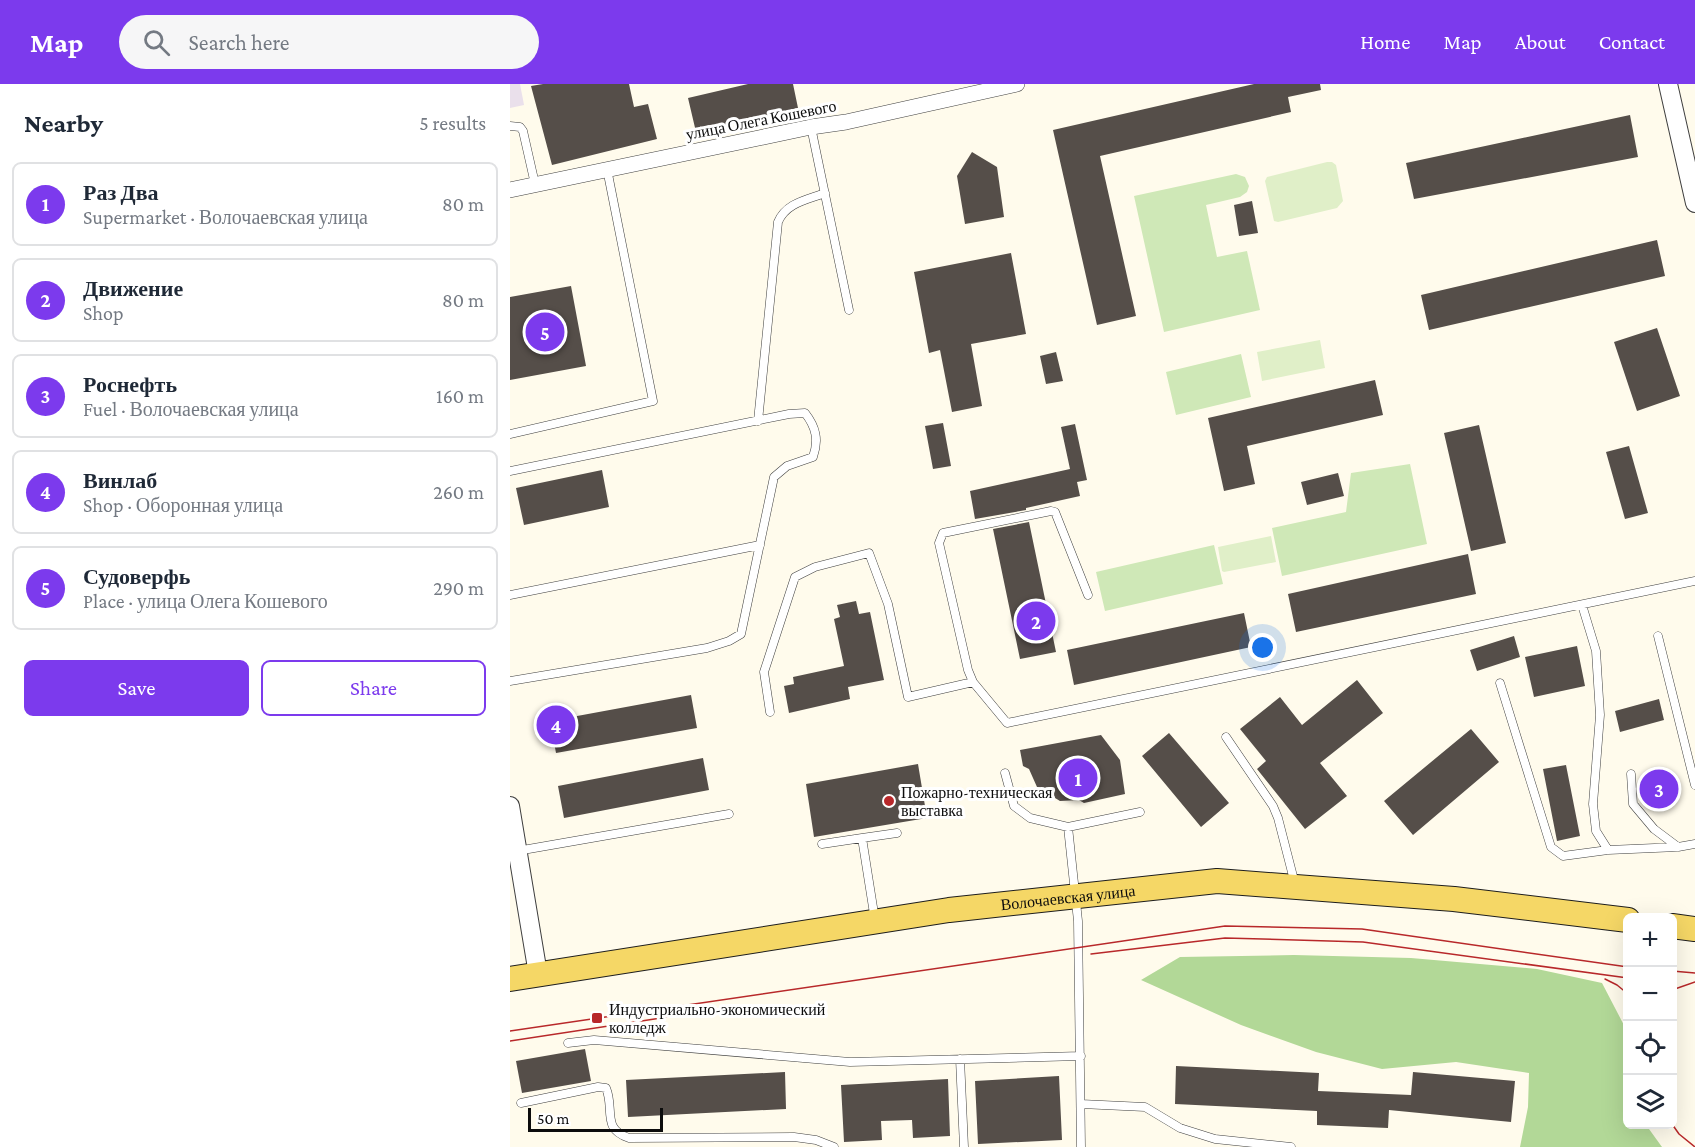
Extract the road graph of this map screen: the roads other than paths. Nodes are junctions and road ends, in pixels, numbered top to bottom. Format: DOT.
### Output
graph roads {
  1 [pos="1017,84"];
  2 [pos="1668,84"];
  3 [pos="510,126"];
  4 [pos="811,128"];
  5 [pos="607,170"];
  6 [pos="535,184"];
  7 [pos="510,190"];
  8 [pos="825,193"];
  9 [pos="1695,203"];
  10 [pos="849,310"];
  11 [pos="758,421"];
  12 [pos="510,434"];
  13 [pos="510,471"];
  14 [pos="760,545"];
  15 [pos="1695,581"];
  16 [pos="510,595"];
  17 [pos="1088,595"];
  18 [pos="1582,605"];
  19 [pos="1658,636"];
  20 [pos="510,681"];
  21 [pos="973,682"];
  22 [pos="1500,682"];
  23 [pos="770,712"];
  24 [pos="1226,737"];
  25 [pos="1005,773"];
  26 [pos="1631,774"];
  27 [pos="1695,785"];
  28 [pos="510,806"];
  29 [pos="1140,812"];
  30 [pos="729,814"];
  31 [pos="1068,827"];
  32 [pos="897,833"];
  33 [pos="862,838"];
  34 [pos="822,844"];
  35 [pos="1695,844"];
  36 [pos="1678,847"];
  37 [pos="1608,850"];
  38 [pos="514,851"];
  39 [pos="1295,886"];
  40 [pos="1076,896"];
  41 [pos="1623,919"];
  42 [pos="876,921"];
  43 [pos="1677,927"];
  44 [pos="1695,929"];
  45 [pos="538,974"];
  46 [pos="510,979"];
  47 [pos="568,1043"];
  48 [pos="1081,1056"];
  49 [pos="960,1059"];
  50 [pos="521,1103"];
  51 [pos="1082,1104"];
  52 [pos="834,1147"];
  53 [pos="964,1147"];
  54 [pos="1081,1147"];
  55 [pos="1291,1147"];
  1 -- 4 [label="street, улица Олега Кошевого"];
  2 -- 9 [label="street"];
  3 -- 6 [label="lane"];
  4 -- 5 [label="street, улица Олега Кошевого"];
  4 -- 8 [label="lane"];
  5 -- 6 [label="street, улица Олега Кошевого"];
  5 -- 12 [label="lane"];
  6 -- 7 [label="street, улица Олега Кошевого"];
  8 -- 10 [label="lane"];
  8 -- 11 [label="lane"];
  11 -- 13 [label="lane"];
  11 -- 14 [label="lane"];
  14 -- 16 [label="lane"];
  14 -- 20 [label="lane"];
  15 -- 18 [label="lane"];
  17 -- 21 [label="lane"];
  18 -- 21 [label="lane"];
  18 -- 37 [label="lane"];
  19 -- 27 [label="lane"];
  21 -- 23 [label="lane"];
  22 -- 37 [label="lane"];
  24 -- 39 [label="lane"];
  25 -- 31 [label="lane"];
  26 -- 36 [label="lane"];
  28 -- 38 [label="street"];
  29 -- 31 [label="lane"];
  30 -- 38 [label="lane"];
  31 -- 40 [label="lane"];
  32 -- 33 [label="lane"];
  33 -- 34 [label="lane"];
  33 -- 42 [label="lane"];
  35 -- 36 [label="lane"];
  36 -- 37 [label="lane"];
  38 -- 45 [label="street"];
  39 -- 40 [label="main road, Волочаевская улица"];
  39 -- 41 [label="main road, Волочаевская улица"];
  40 -- 42 [label="main road, Волочаевская улица"];
  40 -- 48 [label="lane"];
  42 -- 45 [label="main road, Волочаевская улица"];
  43 -- 44 [label="main road"];
  45 -- 46 [label="main road, Волочаевская улица"];
  47 -- 49 [label="lane"];
  48 -- 49 [label="lane"];
  48 -- 51 [label="lane"];
  49 -- 53 [label="lane"];
  50 -- 52 [label="lane"];
  51 -- 54 [label="lane"];
  51 -- 55 [label="lane"];
}
